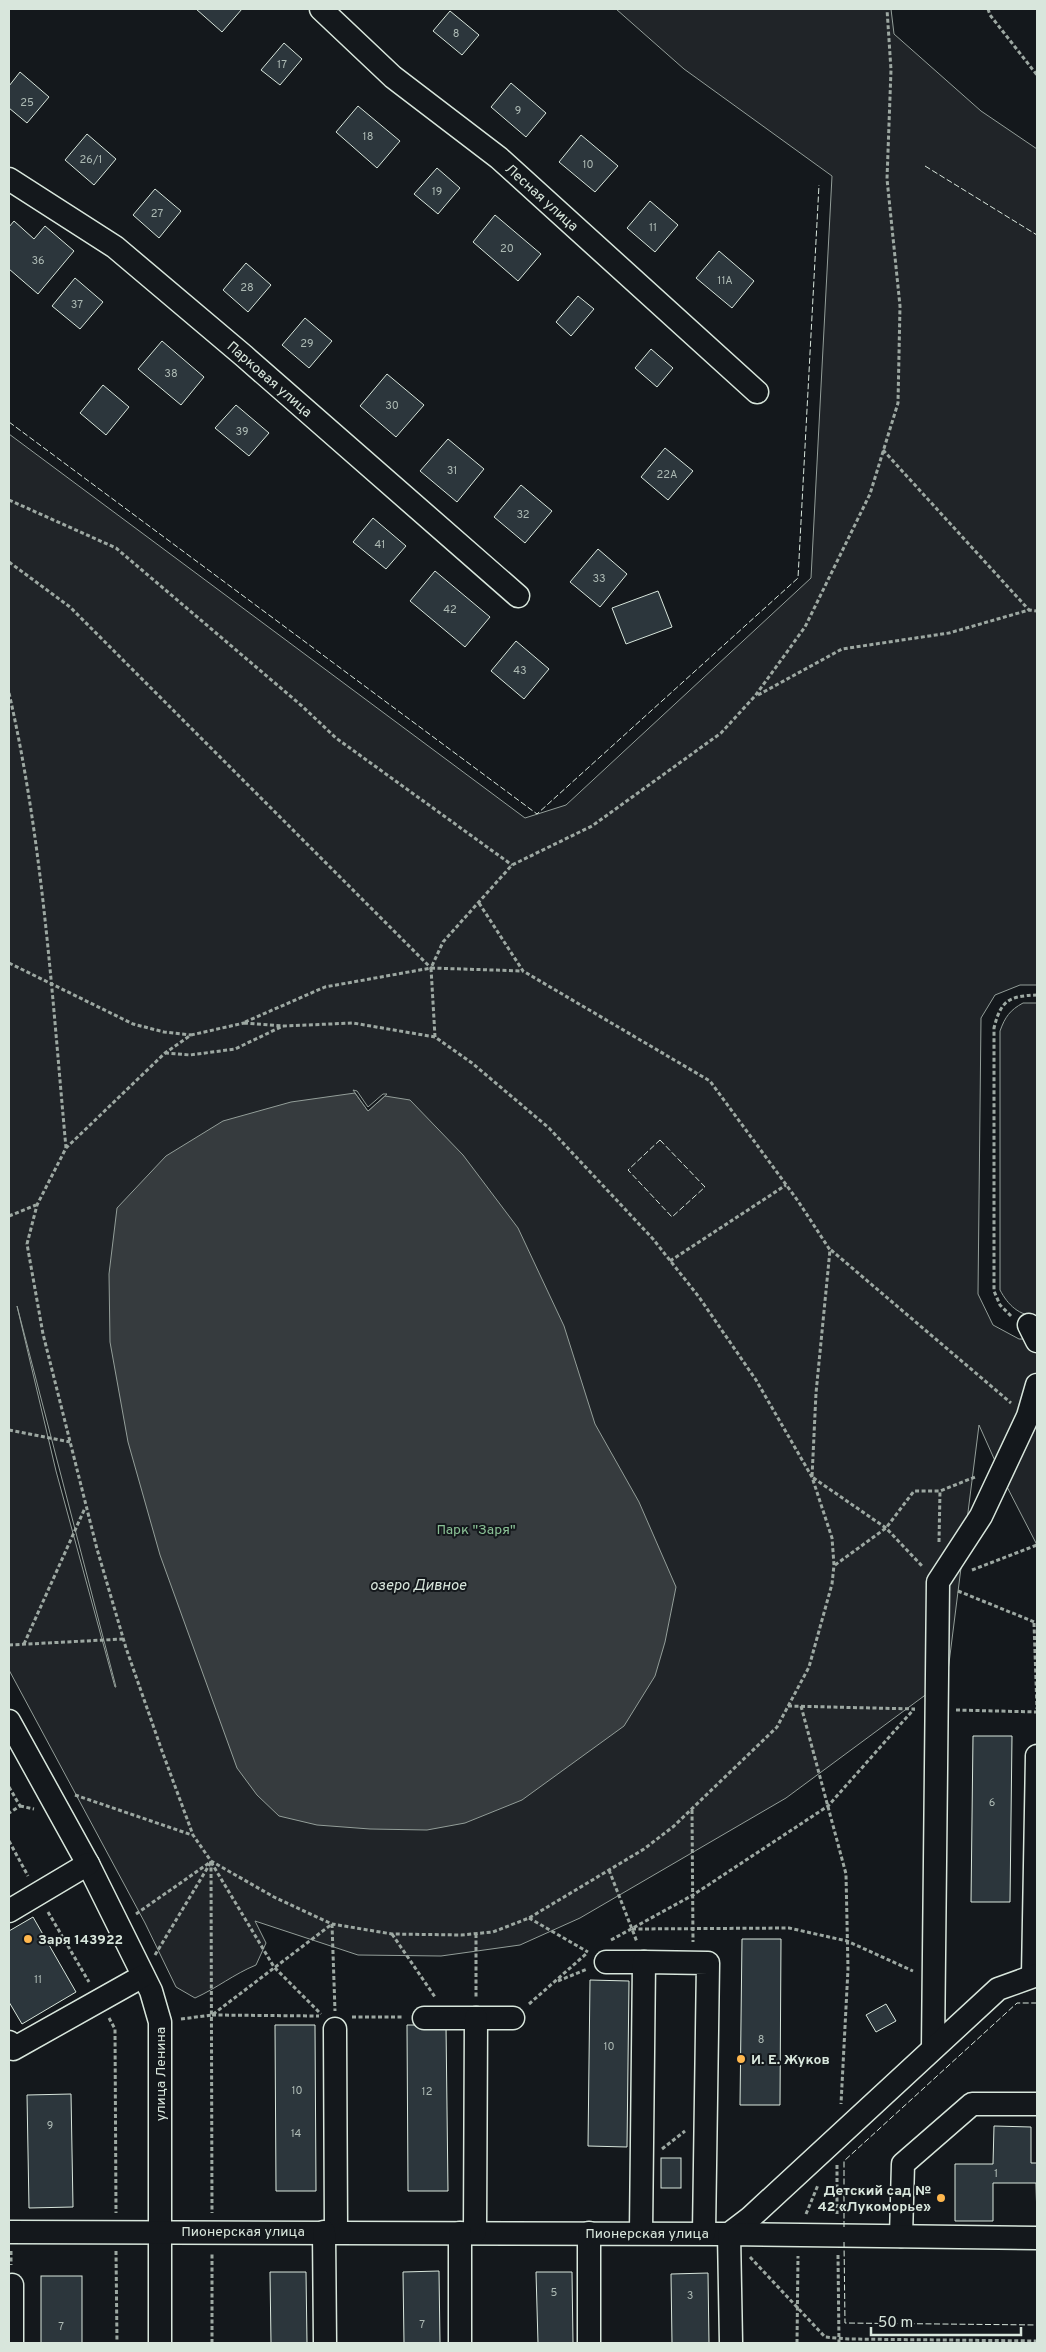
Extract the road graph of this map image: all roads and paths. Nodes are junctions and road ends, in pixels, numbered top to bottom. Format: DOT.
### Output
graph roads {
  1 [pos="321,9"];
  2 [pos="887,9"];
  3 [pos="988,9"];
  4 [pos="1037,75"];
  5 [pos="9,179"];
  6 [pos="757,392"];
  7 [pos="883,450"];
  8 [pos="9,500"];
  9 [pos="9,562"];
  10 [pos="518,596"];
  11 [pos="1029,610"];
  12 [pos="1037,611"];
  13 [pos="9,692"];
  14 [pos="755,696"];
  15 [pos="512,865"];
  16 [pos="479,903"];
  17 [pos="9,963"];
  18 [pos="431,968"];
  19 [pos="523,971"];
  20 [pos="51,985"];
  21 [pos="1037,996"];
  22 [pos="244,1023"];
  23 [pos="284,1026"];
  24 [pos="191,1035"];
  25 [pos="435,1037"];
  26 [pos="165,1053"];
  27 [pos="66,1148"];
  28 [pos="786,1185"];
  29 [pos="36,1205"];
  30 [pos="9,1216"];
  31 [pos="830,1250"];
  32 [pos="670,1260"];
  33 [pos="994,1291"];
  34 [pos="1037,1385"];
  35 [pos="1028,1416"];
  36 [pos="9,1430"];
  37 [pos="70,1442"];
  38 [pos="1005,1465"];
  39 [pos="812,1477"];
  40 [pos="940,1492"];
  41 [pos="86,1506"];
  42 [pos="886,1528"];
  43 [pos="1037,1545"];
  44 [pos="939,1546"];
  45 [pos="834,1565"];
  46 [pos="938,1582"];
  47 [pos="1035,1623"];
  48 [pos="123,1638"];
  49 [pos="24,1644"];
  50 [pos="9,1645"];
  51 [pos="788,1706"];
  52 [pos="801,1706"];
  53 [pos="914,1709"];
  54 [pos="937,1709"];
  55 [pos="1037,1710"];
  56 [pos="9,1721"];
  57 [pos="1037,1756"];
  58 [pos="9,1788"];
  59 [pos="70,1794"];
  60 [pos="20,1806"];
  61 [pos="828,1806"];
  62 [pos="39,1810"];
  63 [pos="692,1810"];
  64 [pos="9,1813"];
  65 [pos="193,1835"];
  66 [pos="9,1841"];
  67 [pos="211,1861"];
  68 [pos="88,1864"];
  69 [pos="609,1870"];
  70 [pos="37,1894"];
  71 [pos="693,1895"];
  72 [pos="9,1911"];
  73 [pos="529,1918"];
  74 [pos="332,1924"];
  75 [pos="118,1926"];
  76 [pos="693,1928"];
  77 [pos="632,1929"];
  78 [pos="392,1934"];
  79 [pos="476,1934"];
  80 [pos="847,1941"];
  81 [pos="599,1951"];
  82 [pos="644,1962"];
  83 [pos="694,1962"];
  84 [pos="274,1967"];
  85 [pos="1035,1975"];
  86 [pos="143,1976"];
  87 [pos="934,1980"];
  88 [pos="554,1982"];
  89 [pos="99,2001"];
  90 [pos="212,2015"];
  91 [pos="424,2018"];
  92 [pos="449,2018"];
  93 [pos="476,2018"];
  94 [pos="513,2018"];
  95 [pos="160,2022"];
  96 [pos="335,2028"];
  97 [pos="9,2042"];
  98 [pos="933,2048"];
  99 [pos="1037,2104"];
  100 [pos="706,2114"];
  101 [pos="836,2138"];
  102 [pos="642,2165"];
  103 [pos="116,2231"];
  104 [pos="160,2231"];
  105 [pos="212,2231"];
  106 [pos="10,2232"];
  107 [pos="330,2232"];
  108 [pos="468,2233"];
  109 [pos="589,2233"];
  110 [pos="641,2233"];
  111 [pos="704,2234"];
  112 [pos="729,2234"];
  113 [pos="901,2236"];
  114 [pos="1037,2238"];
  115 [pos="12,2285"];
  116 [pos="1037,2341"];
  117 [pos="12,2343"];
  118 [pos="117,2343"];
  119 [pos="160,2343"];
  120 [pos="212,2343"];
  121 [pos="325,2343"];
  122 [pos="460,2343"];
  123 [pos="589,2343"];
  124 [pos="731,2343"];
  1 -- 6 [label="street, Лесная улица"];
  2 -- 7 [label="path"];
  3 -- 4 [label="path"];
  5 -- 10 [label="street, Парковая улица"];
  7 -- 11 [label="path"];
  7 -- 14 [label="path"];
  8 -- 15 [label="path"];
  9 -- 18 [label="path"];
  11 -- 12 [label="path"];
  11 -- 14 [label="path"];
  13 -- 20 [label="path"];
  14 -- 15 [label="path"];
  15 -- 16 [label="path"];
  16 -- 18 [label="path"];
  16 -- 19 [label="path"];
  17 -- 20 [label="path"];
  18 -- 19 [label="path"];
  18 -- 22 [label="path"];
  18 -- 25 [label="path"];
  19 -- 28 [label="path"];
  20 -- 24 [label="path"];
  20 -- 27 [label="path"];
  21 -- 33 [label="path"];
  22 -- 23 [label="path"];
  22 -- 24 [label="path"];
  23 -- 25 [label="path"];
  23 -- 26 [label="path"];
  24 -- 26 [label="path"];
  25 -- 32 [label="path"];
  26 -- 27 [label="path"];
  27 -- 29 [label="path"];
  28 -- 31 [label="path"];
  28 -- 32 [label="path"];
  29 -- 30 [label="path"];
  29 -- 37 [label="path"];
  31 -- 35 [label="path"];
  31 -- 39 [label="path"];
  32 -- 39 [label="path"];
  34 -- 35 [label="street"];
  35 -- 38 [label="street"];
  36 -- 37 [label="path"];
  37 -- 41 [label="path"];
  38 -- 40 [label="path"];
  38 -- 46 [label="street"];
  39 -- 42 [label="path"];
  39 -- 45 [label="path"];
  40 -- 42 [label="path"];
  40 -- 44 [label="path"];
  41 -- 48 [label="path"];
  41 -- 49 [label="path"];
  42 -- 45 [label="path"];
  42 -- 46 [label="path"];
  43 -- 46 [label="path"];
  45 -- 51 [label="path"];
  46 -- 47 [label="path"];
  46 -- 54 [label="street"];
  47 -- 55 [label="path"];
  48 -- 49 [label="path"];
  48 -- 65 [label="path"];
  49 -- 50 [label="path"];
  51 -- 52 [label="path"];
  51 -- 63 [label="path"];
  52 -- 53 [label="path"];
  52 -- 61 [label="path"];
  53 -- 54 [label="path"];
  53 -- 61 [label="path"];
  54 -- 55 [label="path"];
  54 -- 87 [label="street"];
  56 -- 68 [label="street, улица Ленина"];
  57 -- 85 [label="street"];
  58 -- 60 [label="path"];
  59 -- 65 [label="path"];
  60 -- 62 [label="path"];
  60 -- 64 [label="path"];
  61 -- 71 [label="path"];
  61 -- 80 [label="path"];
  63 -- 69 [label="path"];
  63 -- 71 [label="path"];
  65 -- 67 [label="path"];
  66 -- 70 [label="path"];
  67 -- 74 [label="path"];
  67 -- 75 [label="path"];
  67 -- 84 [label="path"];
  67 -- 86 [label="path"];
  67 -- 90 [label="path"];
  68 -- 70 [label="street"];
  68 -- 75 [label="street, улица Ленина"];
  69 -- 73 [label="path"];
  69 -- 77 [label="path"];
  70 -- 72 [label="street"];
  70 -- 89 [label="path"];
  71 -- 76 [label="path"];
  71 -- 77 [label="path"];
  73 -- 79 [label="path"];
  73 -- 81 [label="path"];
  74 -- 78 [label="path"];
  74 -- 84 [label="path"];
  74 -- 96 [label="path"];
  75 -- 86 [label="street, улица Ленина"];
  76 -- 77 [label="path"];
  76 -- 80 [label="path"];
  76 -- 83 [label="path"];
  77 -- 81 [label="path"];
  77 -- 82 [label="path"];
  78 -- 79 [label="path"];
  78 -- 92 [label="path"];
  79 -- 93 [label="path"];
  80 -- 87 [label="path"];
  80 -- 101 [label="path"];
  81 -- 82 [label="street"];
  81 -- 88 [label="path"];
  81 -- 88 [label="path"];
  82 -- 83 [label="street"];
  82 -- 102 [label="street"];
  83 -- 100 [label="street"];
  84 -- 90 [label="path"];
  84 -- 96 [label="path"];
  85 -- 98 [label="street, Пионерская улица"];
  86 -- 89 [label="street"];
  86 -- 95 [label="street, улица Ленина"];
  87 -- 98 [label="street"];
  88 -- 94 [label="path"];
  89 -- 97 [label="street"];
  89 -- 103 [label="path"];
  90 -- 95 [label="path"];
  90 -- 105 [label="path"];
  91 -- 92 [label="street"];
  92 -- 93 [label="street"];
  93 -- 94 [label="street"];
  93 -- 108 [label="street"];
  95 -- 104 [label="street, улица Ленина"];
  96 -- 107 [label="street"];
  98 -- 101 [label="street, Пионерская улица"];
  99 -- 113 [label="street"];
  100 -- 102 [label="path"];
  100 -- 111 [label="street"];
  101 -- 112 [label="street, Пионерская улица"];
  102 -- 110 [label="street"];
  103 -- 104 [label="street, Пионерская улица"];
  103 -- 106 [label="street, Пионерская улица"];
  103 -- 118 [label="path"];
  104 -- 105 [label="street, Пионерская улица"];
  104 -- 119 [label="street, улица Ленина"];
  105 -- 107 [label="street, Пионерская улица"];
  105 -- 120 [label="path"];
  106 -- 115 [label="path"];
  107 -- 108 [label="street, Пионерская улица"];
  107 -- 121 [label="street"];
  108 -- 109 [label="street, Пионерская улица"];
  108 -- 122 [label="street"];
  109 -- 110 [label="street, Пионерская улица"];
  109 -- 123 [label="street"];
  110 -- 111 [label="street, Пионерская улица"];
  111 -- 112 [label="street, Пионерская улица"];
  112 -- 113 [label="street"];
  112 -- 116 [label="path"];
  112 -- 124 [label="street"];
  113 -- 114 [label="street"];
  115 -- 117 [label="street"];
}
